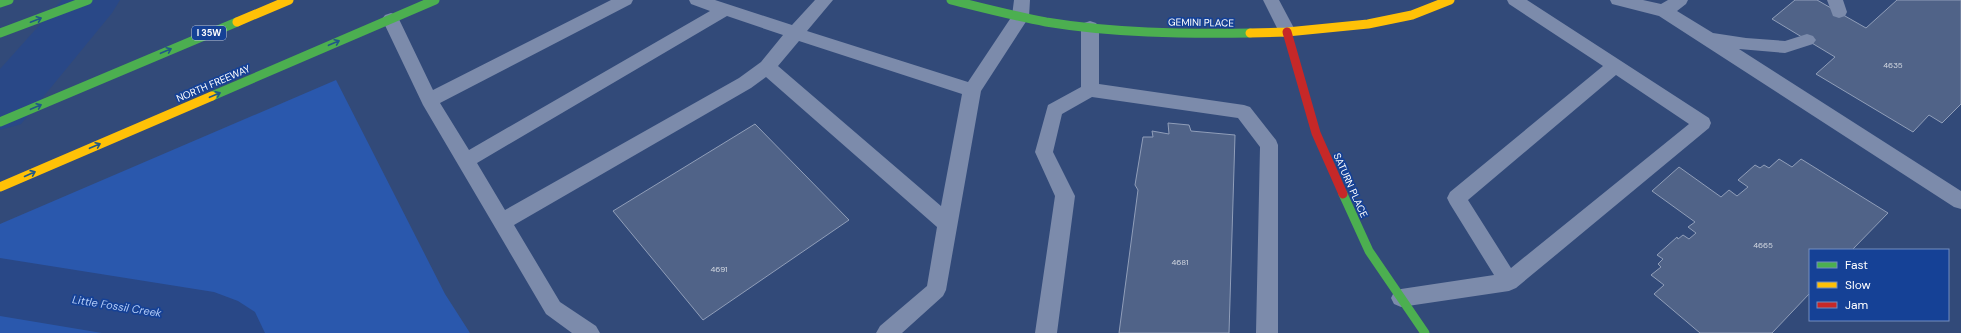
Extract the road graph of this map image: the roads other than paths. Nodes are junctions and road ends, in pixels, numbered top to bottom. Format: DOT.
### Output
graph roads {
  1 [pos="9,0"];
  2 [pos="88,0"];
  3 [pos="288,0"];
  4 [pos="435,0"];
  5 [pos="625,0"];
  6 [pos="697,0"];
  7 [pos="825,0"];
  8 [pos="951,0"];
  9 [pos="1271,0"];
  10 [pos="1450,0"];
  11 [pos="1515,0"];
  12 [pos="1618,0"];
  13 [pos="1680,0"];
  14 [pos="0,3"];
  15 [pos="1021,9"];
  16 [pos="726,10"];
  17 [pos="1664,11"];
  18 [pos="391,19"];
  19 [pos="1090,27"];
  20 [pos="795,32"];
  21 [pos="1287,32"];
  22 [pos="0,33"];
  23 [pos="1707,36"];
  24 [pos="1807,40"];
  25 [pos="1615,66"];
  26 [pos="767,67"];
  27 [pos="972,90"];
  28 [pos="1090,90"];
  29 [pos="429,100"];
  30 [pos="0,122"];
  31 [pos="465,160"];
  32 [pos="0,187"];
  33 [pos="1961,201"];
  34 [pos="502,222"];
  35 [pos="948,224"];
  36 [pos="1509,282"];
  37 [pos="1401,298"];
  38 [pos="589,333"];
  39 [pos="887,333"];
  40 [pos="1046,333"];
  41 [pos="1267,333"];
  42 [pos="1425,333"];
  1 -- 14 [label="main road"];
  22 -- 2 [label="main road, one-way"];
  30 -- 3 [label="main road, I 35W, one-way"];
  4 -- 18 [label="main road, NORTH FREEWAY"];
  5 -- 29 [label="lane"];
  6 -- 16 [label="lane"];
  7 -- 20 [label="lane"];
  8 -- 15 [label="main road, GEMINI PLACE"];
  9 -- 21 [label="lane"];
  10 -- 21 [label="main road, GEMINI PLACE"];
  11 -- 25 [label="lane"];
  12 -- 17 [label="lane"];
  13 -- 17 [label="lane"];
  15 -- 19 [label="main road, GEMINI PLACE"];
  15 -- 27 [label="lane"];
  16 -- 20 [label="lane"];
  16 -- 31 [label="lane"];
  17 -- 23 [label="lane"];
  18 -- 29 [label="lane"];
  32 -- 18 [label="main road, NORTH FREEWAY, one-way"];
  19 -- 21 [label="main road, GEMINI PLACE"];
  19 -- 28 [label="lane"];
  20 -- 26 [label="lane"];
  20 -- 27 [label="lane"];
  21 -- 37 [label="main road, SATURN PLACE"];
  23 -- 24 [label="lane"];
  23 -- 33 [label="lane"];
  25 -- 36 [label="lane"];
  25 -- 36 [label="lane"];
  26 -- 34 [label="lane"];
  26 -- 35 [label="lane"];
  27 -- 35 [label="lane"];
  28 -- 40 [label="lane"];
  28 -- 41 [label="lane"];
  29 -- 31 [label="lane"];
  31 -- 34 [label="lane"];
  34 -- 38 [label="lane"];
  35 -- 39 [label="lane"];
  36 -- 37 [label="lane"];
  37 -- 42 [label="main road, SATURN PLACE"];
}
